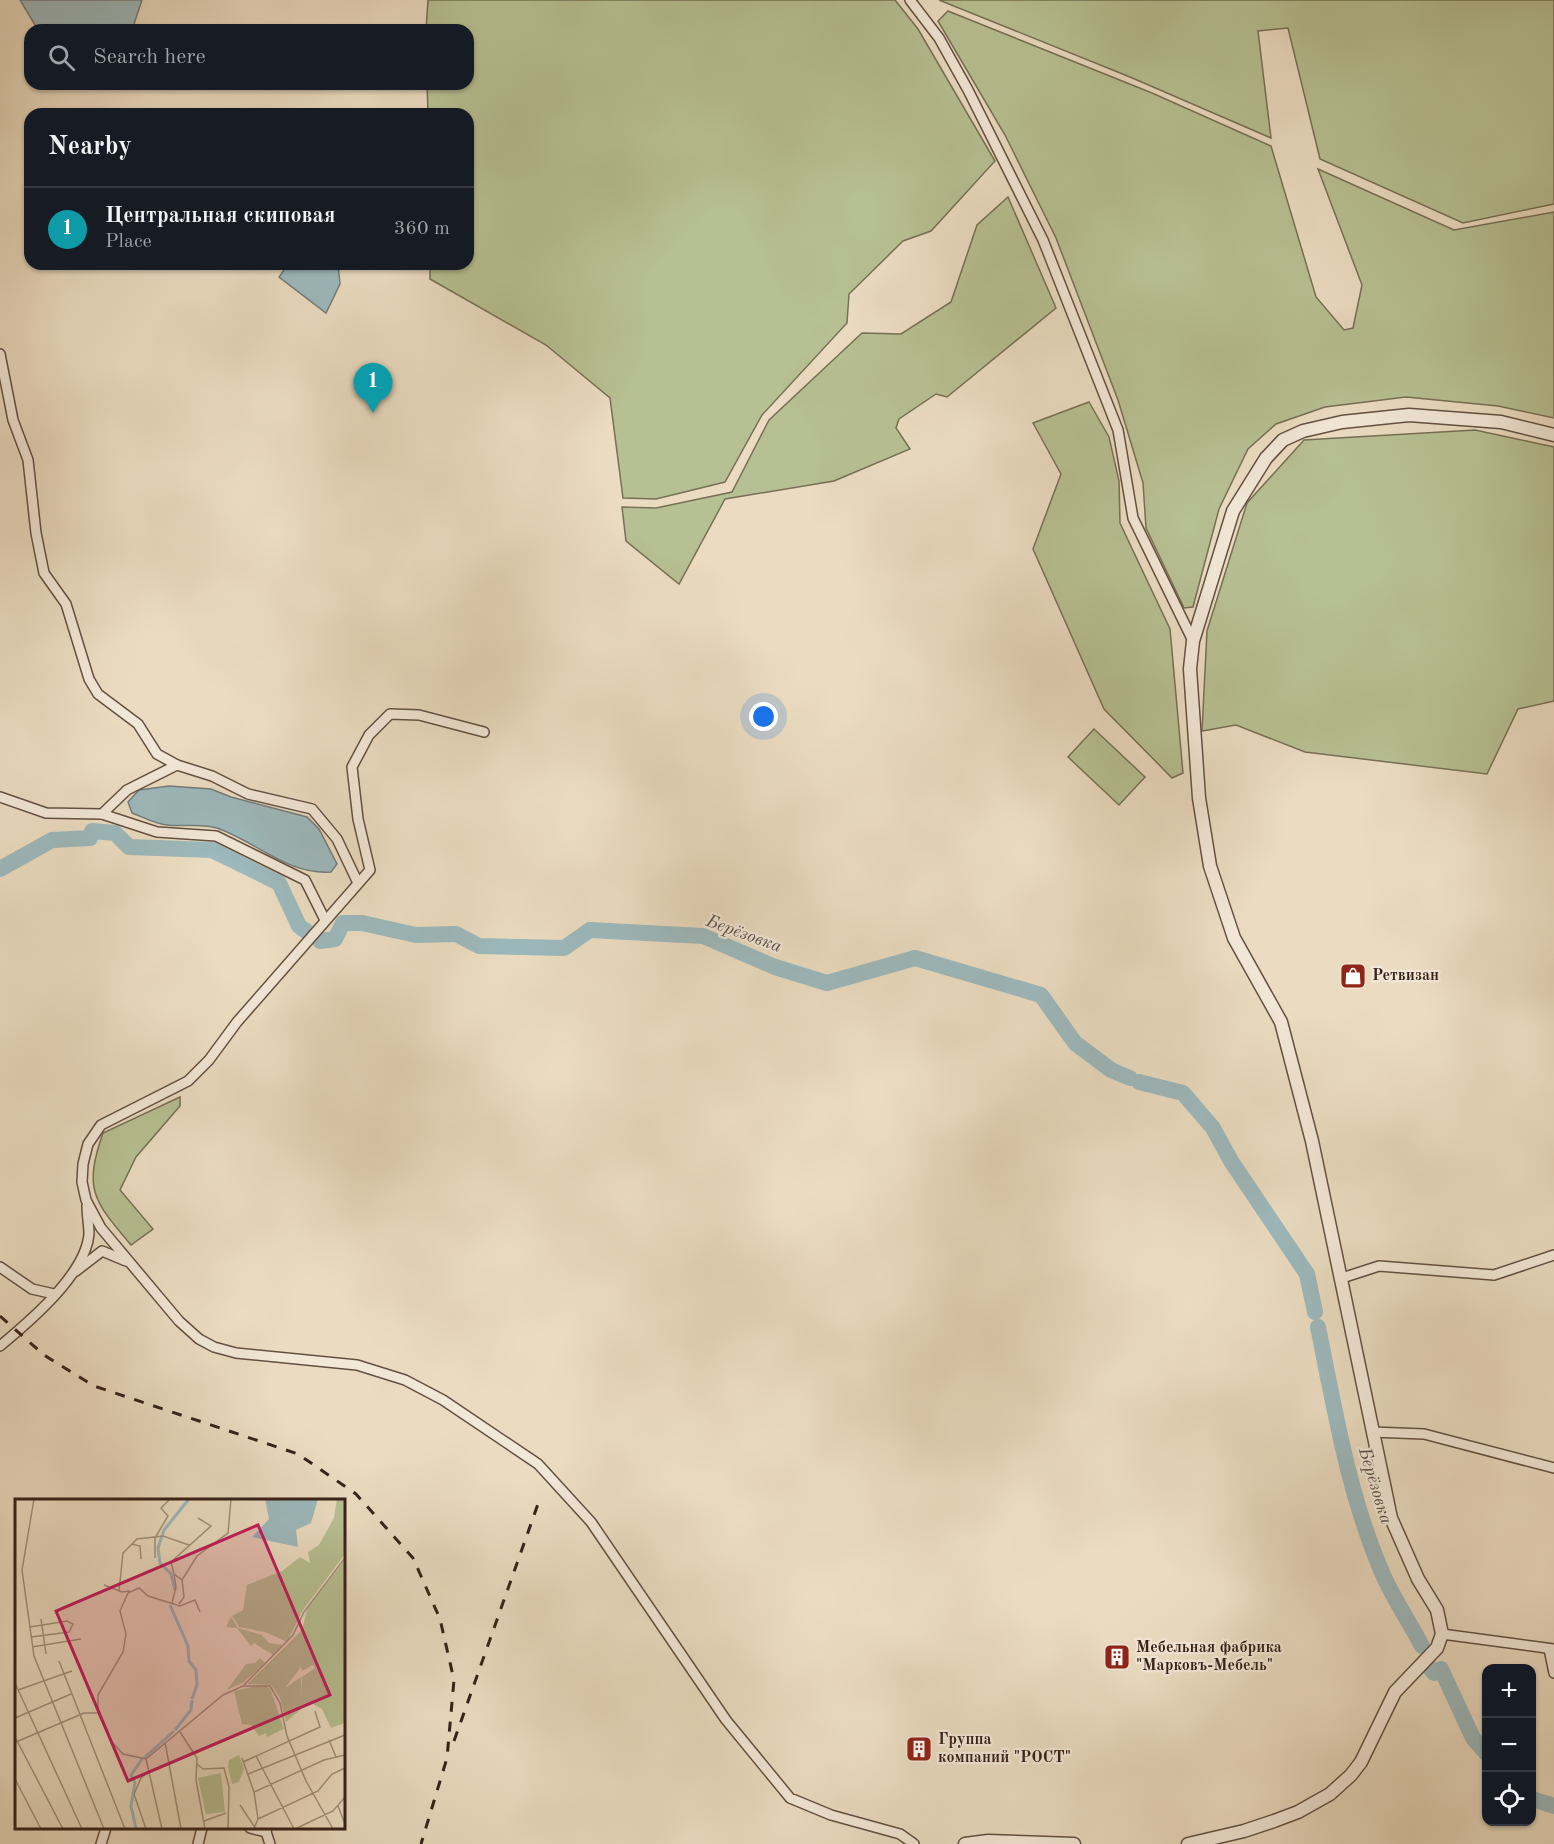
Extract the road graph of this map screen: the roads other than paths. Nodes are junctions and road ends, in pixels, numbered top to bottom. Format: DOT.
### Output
graph roads {
  1 [pos="910,0"];
  2 [pos="0,354"];
  3 [pos="1554,435"];
  4 [pos="1193,641"];
  5 [pos="484,732"];
  6 [pos="177,765"];
  7 [pos="0,797"];
  8 [pos="102,814"];
  9 [pos="358,883"];
  10 [pos="325,921"];
  11 [pos="86,1200"];
  12 [pos="1554,1255"];
  13 [pos="128,1262"];
  14 [pos="0,1267"];
  15 [pos="74,1273"];
  16 [pos="1342,1278"];
  17 [pos="54,1294"];
  18 [pos="0,1346"];
  19 [pos="1372,1432"];
  20 [pos="1554,1467"];
  21 [pos="1442,1634"];
  22 [pos="1552,1649"];
  23 [pos="1554,1673"];
  24 [pos="105,1829"];
  25 [pos="202,1829"];
  26 [pos="266,1830"];
  27 [pos="101,1844"];
  28 [pos="198,1844"];
  29 [pos="270,1844"];
  30 [pos="914,1844"];
  31 [pos="965,1844"];
  32 [pos="1074,1844"];
  33 [pos="1188,1844"];
  1 -- 4 [label="street"];
  2 -- 6 [label="street"];
  3 -- 4 [label="street"];
  4 -- 16 [label="street"];
  5 -- 9 [label="street"];
  6 -- 8 [label="street"];
  6 -- 9 [label="street"];
  7 -- 8 [label="street"];
  8 -- 10 [label="street"];
  9 -- 10 [label="street"];
  10 -- 11 [label="street"];
  11 -- 13 [label="street"];
  11 -- 15 [label="street"];
  12 -- 16 [label="street"];
  13 -- 15 [label="street"];
  13 -- 30 [label="street"];
  14 -- 17 [label="street"];
  15 -- 17 [label="street"];
  16 -- 19 [label="street"];
  17 -- 18 [label="street"];
  19 -- 20 [label="street"];
  19 -- 21 [label="street"];
  21 -- 22 [label="street"];
  21 -- 33 [label="street"];
  22 -- 23 [label="street"];
  24 -- 27 [label="street"];
  25 -- 28 [label="street"];
  26 -- 29 [label="street"];
  31 -- 32 [label="street"];
}
